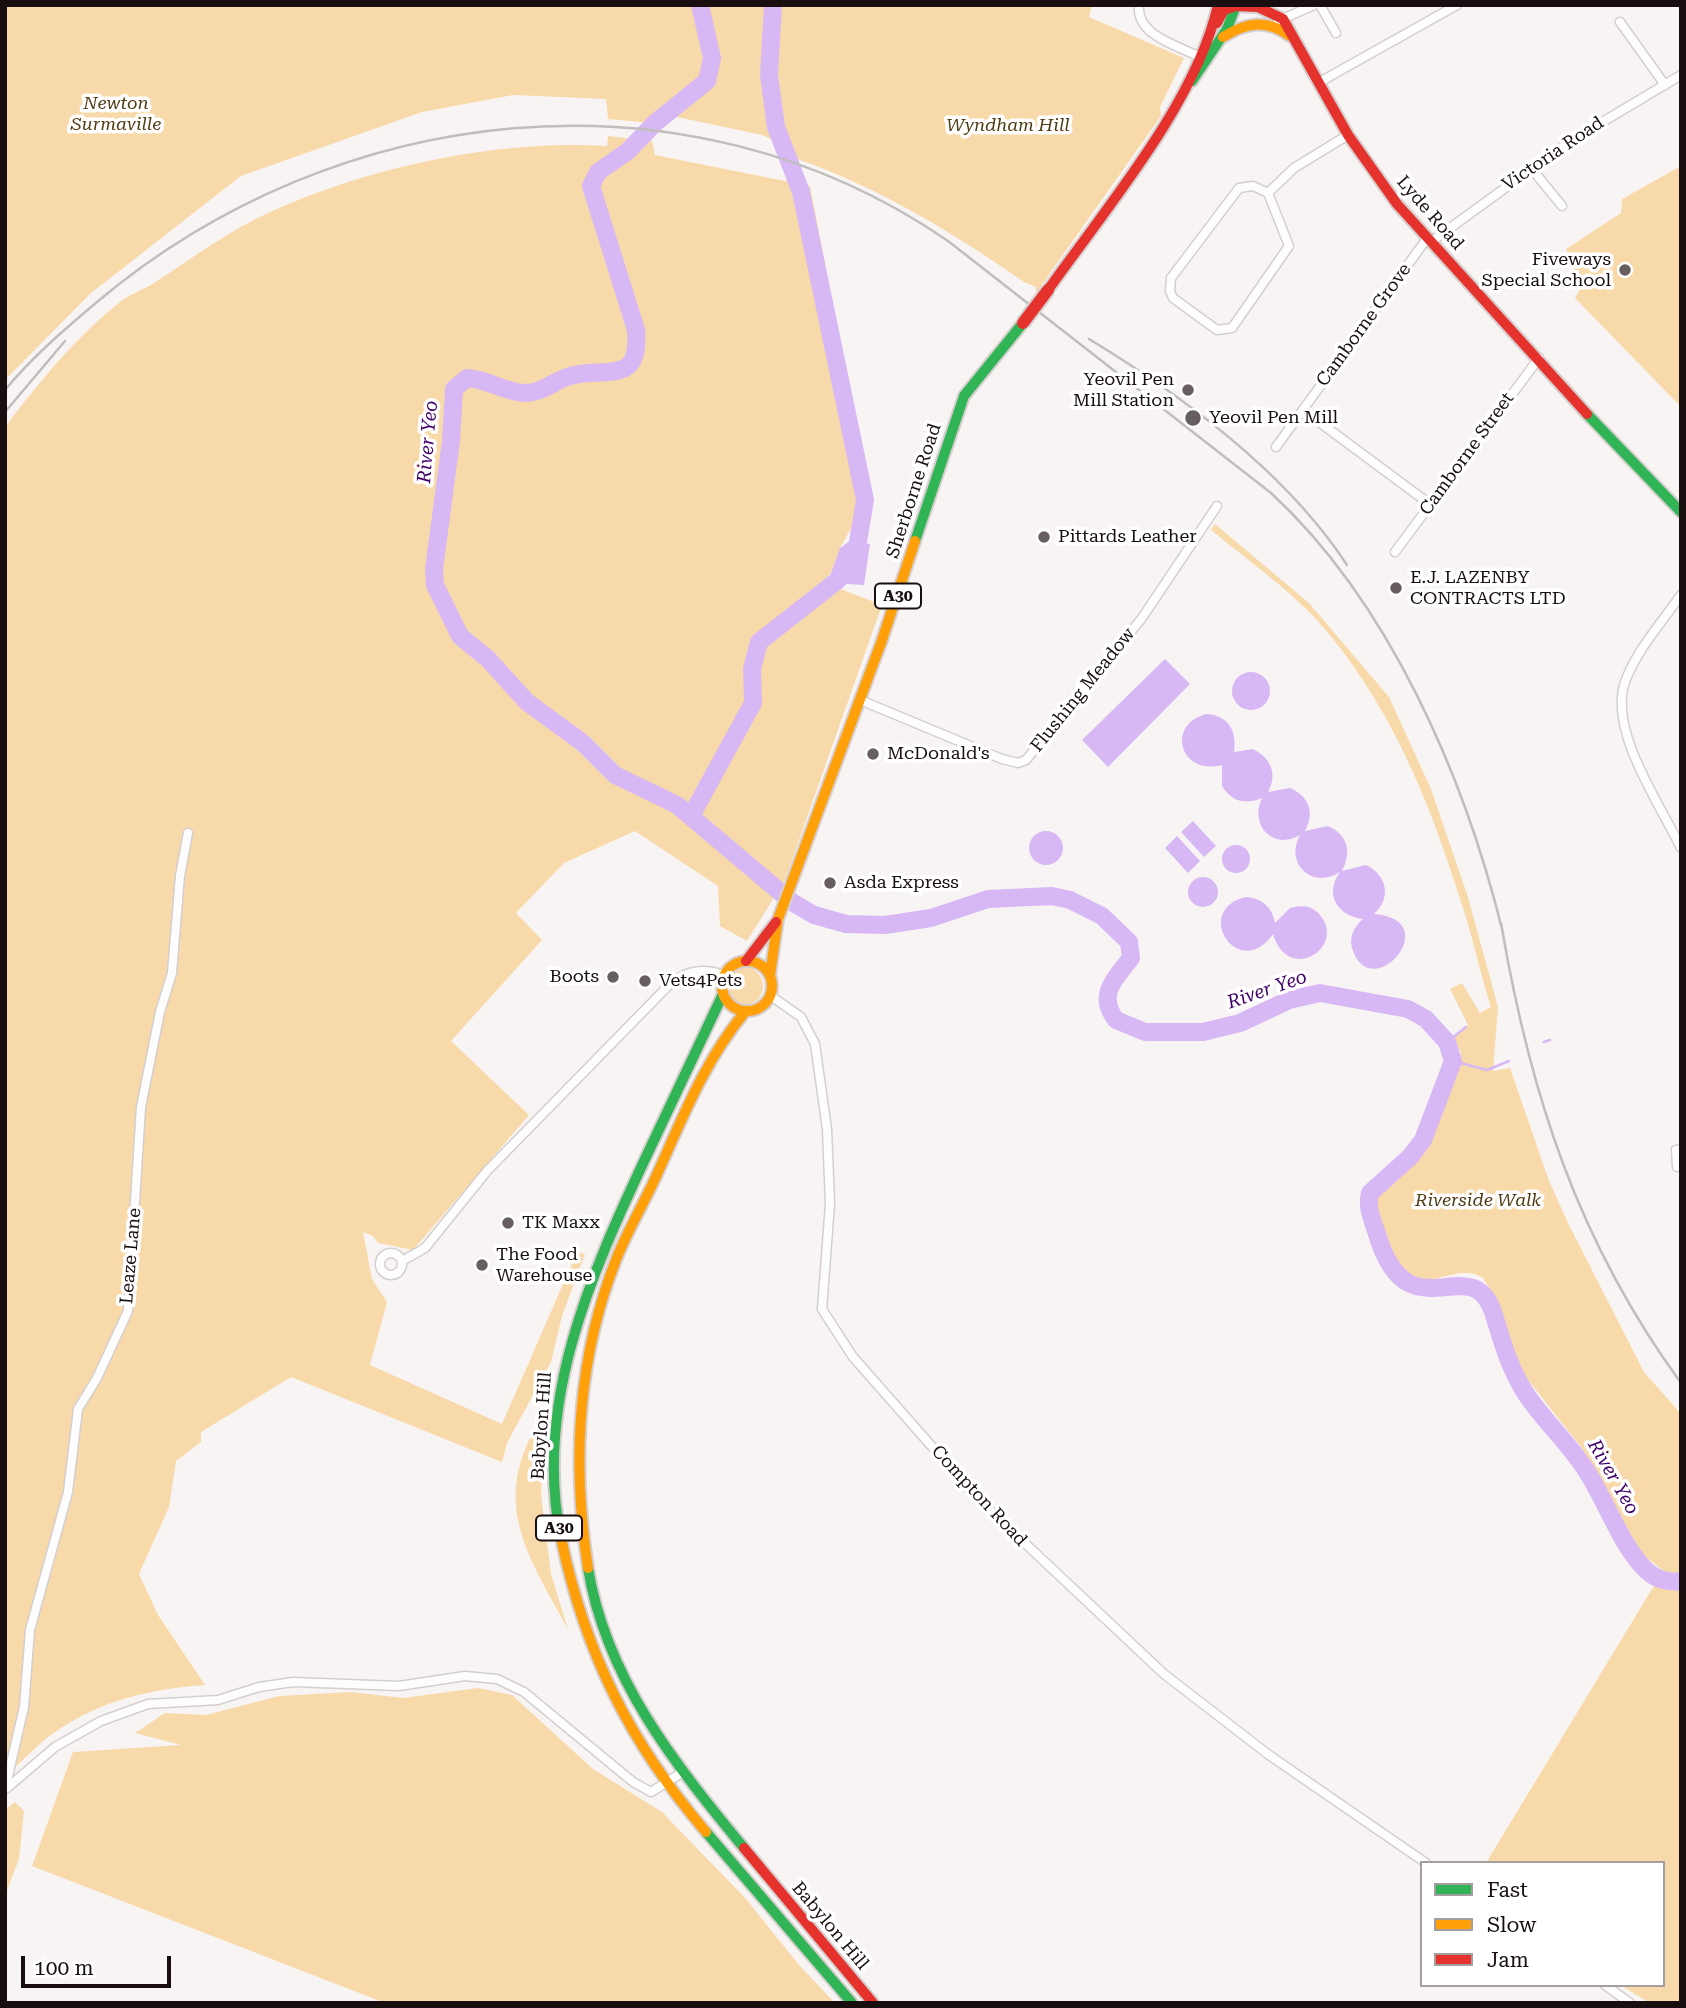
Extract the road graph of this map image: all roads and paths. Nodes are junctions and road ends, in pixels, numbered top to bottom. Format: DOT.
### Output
graph roads {
  1 [pos="1139,5"];
  2 [pos="1314,5"];
  3 [pos="1320,5"];
  4 [pos="1457,5"];
  5 [pos="1229,8"];
  6 [pos="1278,21"];
  7 [pos="1620,22"];
  8 [pos="1247,23"];
  9 [pos="1335,33"];
  10 [pos="1217,34"];
  11 [pos="1198,56"];
  12 [pos="1681,75"];
  13 [pos="1318,83"];
  14 [pos="1665,85"];
  15 [pos="1183,92"];
  16 [pos="1348,135"];
  17 [pos="1531,168"];
  18 [pos="1268,193"];
  19 [pos="1562,206"];
  20 [pos="1429,240"];
  21 [pos="1539,358"];
  22 [pos="1303,410"];
  23 [pos="1276,447"];
  24 [pos="1431,505"];
  25 [pos="1217,506"];
  26 [pos="1681,512"];
  27 [pos="1395,552"];
  28 [pos="1681,595"];
  29 [pos="860,700"];
  30 [pos="188,834"];
  31 [pos="1681,848"];
  32 [pos="778,919"];
  33 [pos="746,961"];
  34 [pos="724,975"];
  35 [pos="770,975"];
  36 [pos="723,994"];
  37 [pos="771,996"];
  38 [pos="745,1012"];
  39 [pos="1681,1149"];
  40 [pos="1677,1167"];
  41 [pos="625,1202"];
  42 [pos="640,1210"];
  43 [pos="402,1261"];
  44 [pos="683,1772"];
  45 [pos="666,1785"];
  46 [pos="5,1790"];
  47 [pos="1423,1861"];
  48 [pos="1608,1987"];
  49 [pos="852,2003"];
  50 [pos="873,2003"];
  51 [pos="1630,2003"];
  1 -- 11 [label="street"];
  2 -- 6 [label="street"];
  3 -- 9 [label="street"];
  4 -- 13 [label="street"];
  5 -- 6 [label="main road"];
  5 -- 8 [label="main road"];
  5 -- 10 [label="main road, A30"];
  5 -- 10 [label="main road, A30"];
  6 -- 8 [label="main road"];
  6 -- 13 [label="main road, Lyde Road"];
  7 -- 14 [label="street"];
  8 -- 10 [label="main road"];
  10 -- 11 [label="main road, A30"];
  10 -- 15 [label="main road, A30"];
  11 -- 15 [label="main road, A30"];
  12 -- 14 [label="street, Victoria Road"];
  13 -- 16 [label="main road, Lyde Road"];
  14 -- 17 [label="street, Victoria Road"];
  15 -- 29 [label="main road, Sherborne Road / A30, bridge"];
  16 -- 18 [label="street"];
  16 -- 20 [label="main road, Lyde Road"];
  17 -- 19 [label="street"];
  17 -- 20 [label="street, Victoria Road"];
  18 -- 18 [label="street"];
  20 -- 21 [label="main road, Lyde Road"];
  20 -- 22 [label="street, Camborne Grove"];
  21 -- 24 [label="street, Camborne Street"];
  21 -- 26 [label="main road, Lyde Road"];
  22 -- 23 [label="street, Camborne Grove"];
  22 -- 24 [label="street"];
  24 -- 27 [label="street, Camborne Street"];
  25 -- 29 [label="street, Flushing Meadow"];
  28 -- 31 [label="street"];
  29 -- 32 [label="main road, Sherborne Road / A30"];
  30 -- 46 [label="street, Leaze Lane"];
  32 -- 33 [label="main road, A30"];
  32 -- 35 [label="main road, A30"];
  33 -- 34 [label="main road, A30"];
  33 -- 35 [label="main road"];
  34 -- 36 [label="main road, A30"];
  34 -- 43 [label="street"];
  35 -- 37 [label="main road, A30"];
  36 -- 38 [label="main road"];
  36 -- 41 [label="main road, Babylon Hill / A30"];
  37 -- 38 [label="main road, A30"];
  37 -- 47 [label="street, Compton Road"];
  38 -- 42 [label="main road, Babylon Hill / A30"];
  39 -- 40 [label="street"];
  41 -- 42 [label="main road"];
  41 -- 45 [label="main road, Babylon Hill / A30"];
  42 -- 44 [label="main road, Babylon Hill / A30"];
  44 -- 45 [label="street"];
  44 -- 50 [label="main road, Babylon Hill / A30"];
  45 -- 46 [label="street"];
  45 -- 49 [label="main road, Babylon Hill / A30"];
  48 -- 51 [label="street"];
}
